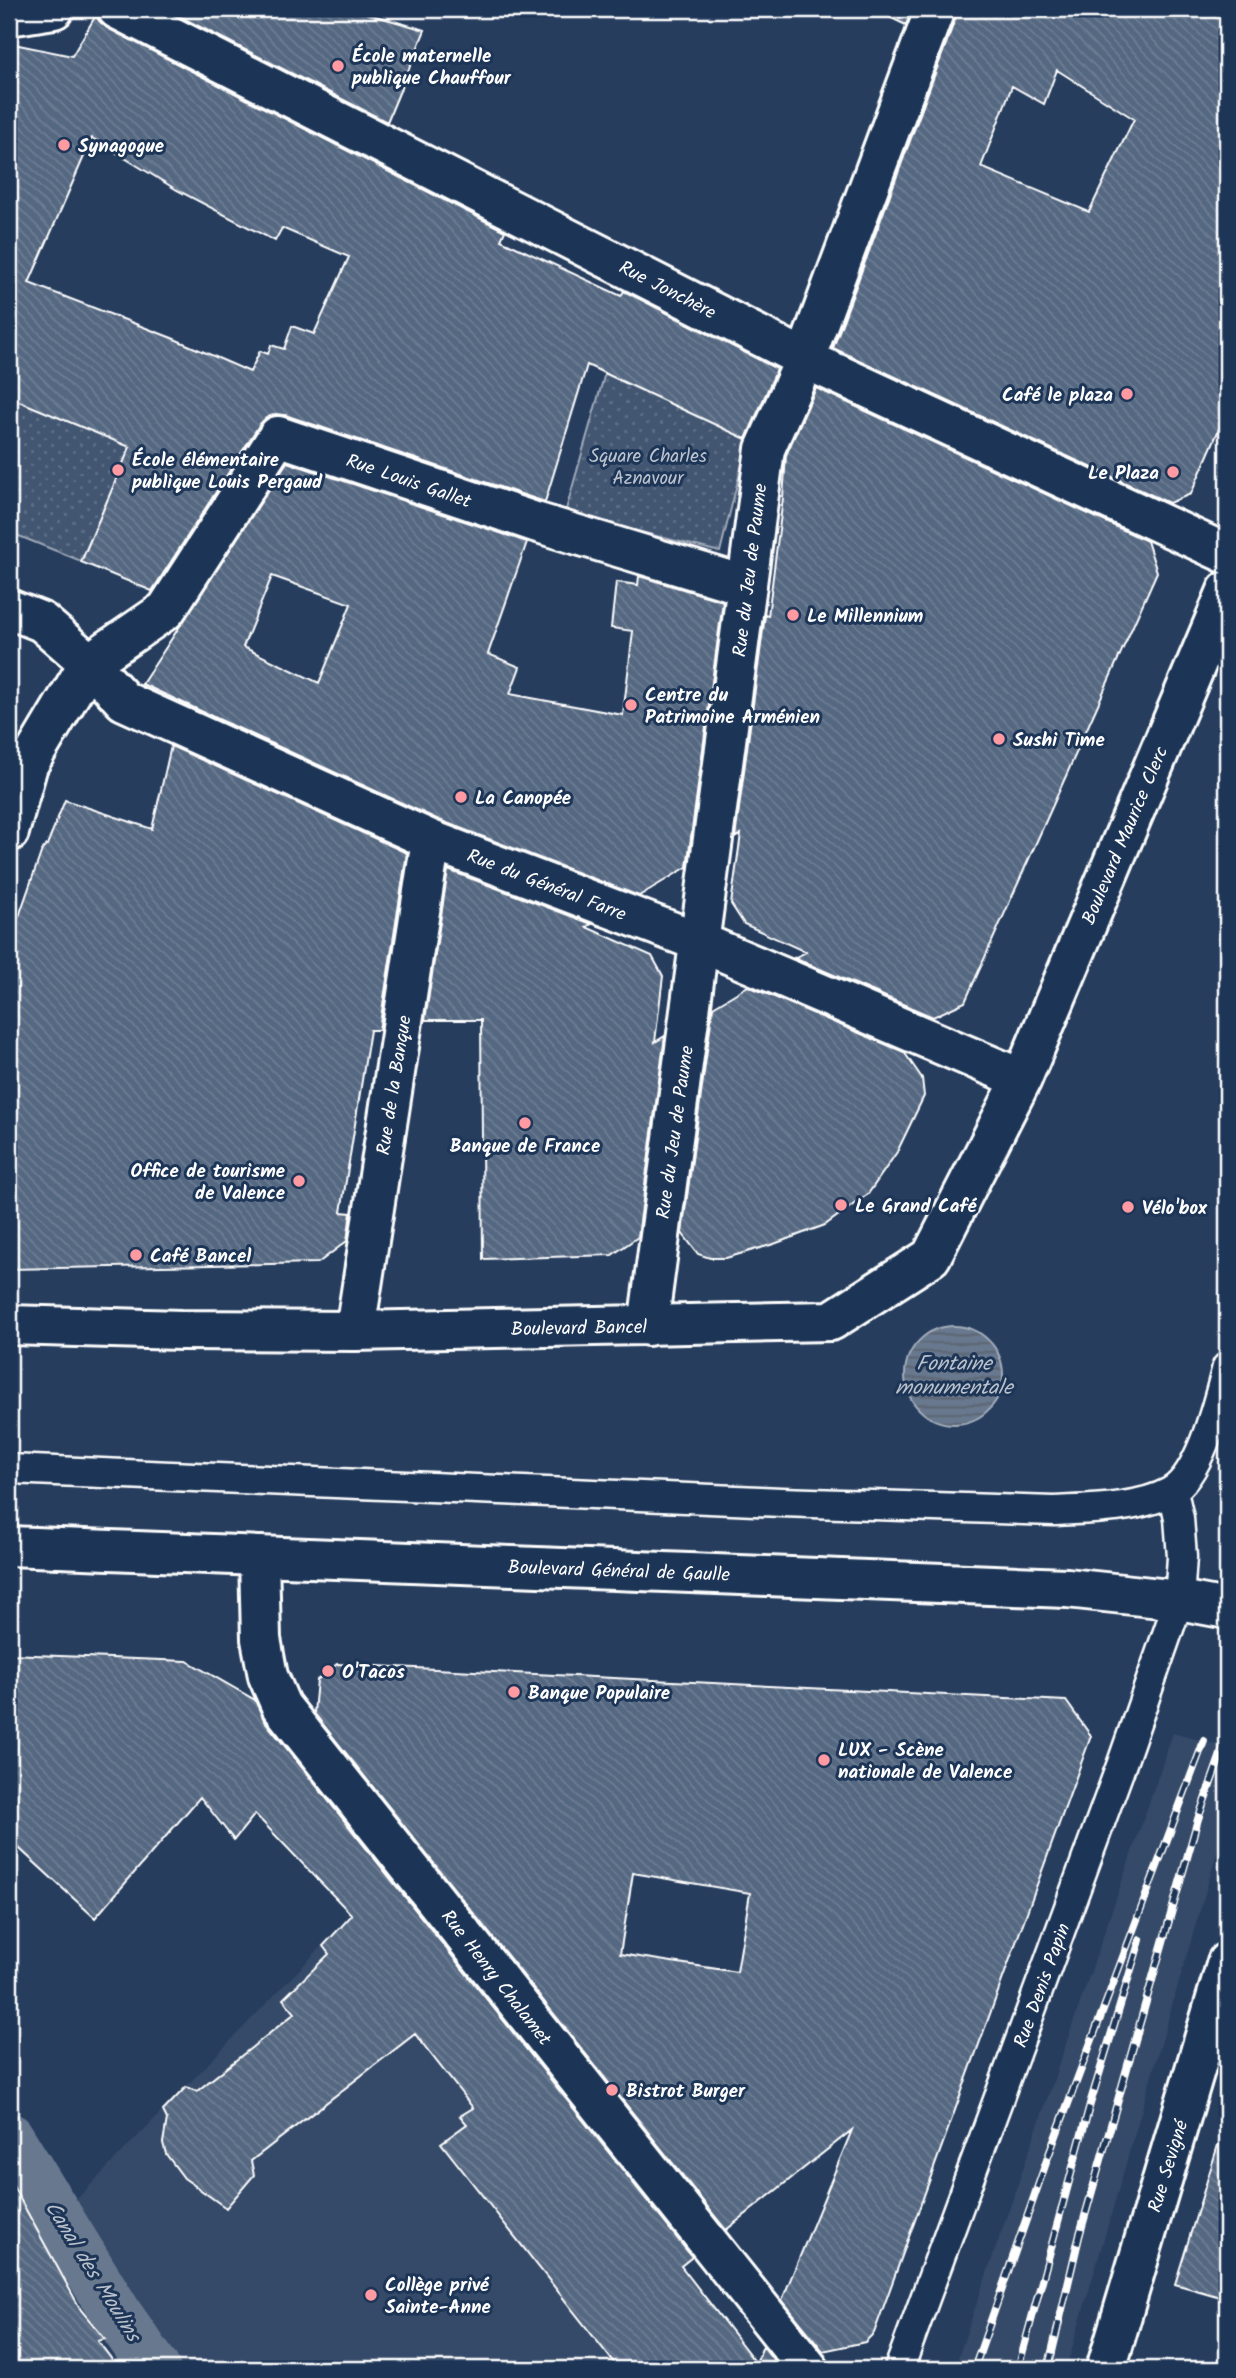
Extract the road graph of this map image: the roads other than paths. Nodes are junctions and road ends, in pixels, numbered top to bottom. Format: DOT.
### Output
graph roads {
  1 [pos="117,9"];
  2 [pos="935,9"];
  3 [pos="805,359"];
  4 [pos="1227,554"];
  5 [pos="747,586"];
  6 [pos="1227,591"];
  7 [pos="9,609"];
  8 [pos="89,663"];
  9 [pos="9,832"];
  10 [pos="431,840"];
  11 [pos="700,942"];
  12 [pos="1022,1079"];
  13 [pos="9,1325"];
  14 [pos="648,1326"];
  15 [pos="355,1331"];
  16 [pos="1227,1367"];
  17 [pos="9,1469"];
  18 [pos="1173,1491"];
  19 [pos="9,1546"];
  20 [pos="259,1556"];
  21 [pos="1179,1600"];
  22 [pos="1227,1609"];
  23 [pos="1227,1962"];
  24 [pos="809,2369"];
  25 [pos="899,2369"];
  26 [pos="1106,2369"];
  1 -- 3 [label="street, Rue Jonchère"];
  2 -- 3 [label="street, Rue du Jeu de Paume"];
  3 -- 4 [label="street, Rue Jonchère"];
  3 -- 5 [label="street, Rue du Jeu de Paume"];
  5 -- 8 [label="street, Rue Louis Gallet"];
  5 -- 11 [label="street, Rue du Jeu de Paume"];
  6 -- 12 [label="street, Boulevard Maurice Clerc"];
  7 -- 8 [label="street, Rue du Général Farre"];
  8 -- 9 [label="street"];
  8 -- 10 [label="street, Rue du Général Farre"];
  10 -- 11 [label="street, Rue du Général Farre"];
  10 -- 15 [label="street, Rue de la Banque"];
  11 -- 12 [label="street, Rue du Général Farre"];
  11 -- 14 [label="street, Rue du Jeu de Paume"];
  12 -- 14 [label="street, Boulevard Bancel"];
  13 -- 15 [label="street, Boulevard Bancel"];
  14 -- 15 [label="street, Boulevard Bancel"];
  16 -- 18 [label="lane"];
  17 -- 18 [label="lane"];
  18 -- 21 [label="lane, Rue Denis Papin"];
  19 -- 20 [label="street, Boulevard Général de Gaulle"];
  20 -- 21 [label="street, Boulevard Général de Gaulle"];
  20 -- 24 [label="street, Rue Henry Chalamet"];
  21 -- 22 [label="street, Boulevard Général de Gaulle"];
  21 -- 25 [label="lane, Rue Denis Papin"];
  23 -- 26 [label="street, Rue Sevigné"];
}
